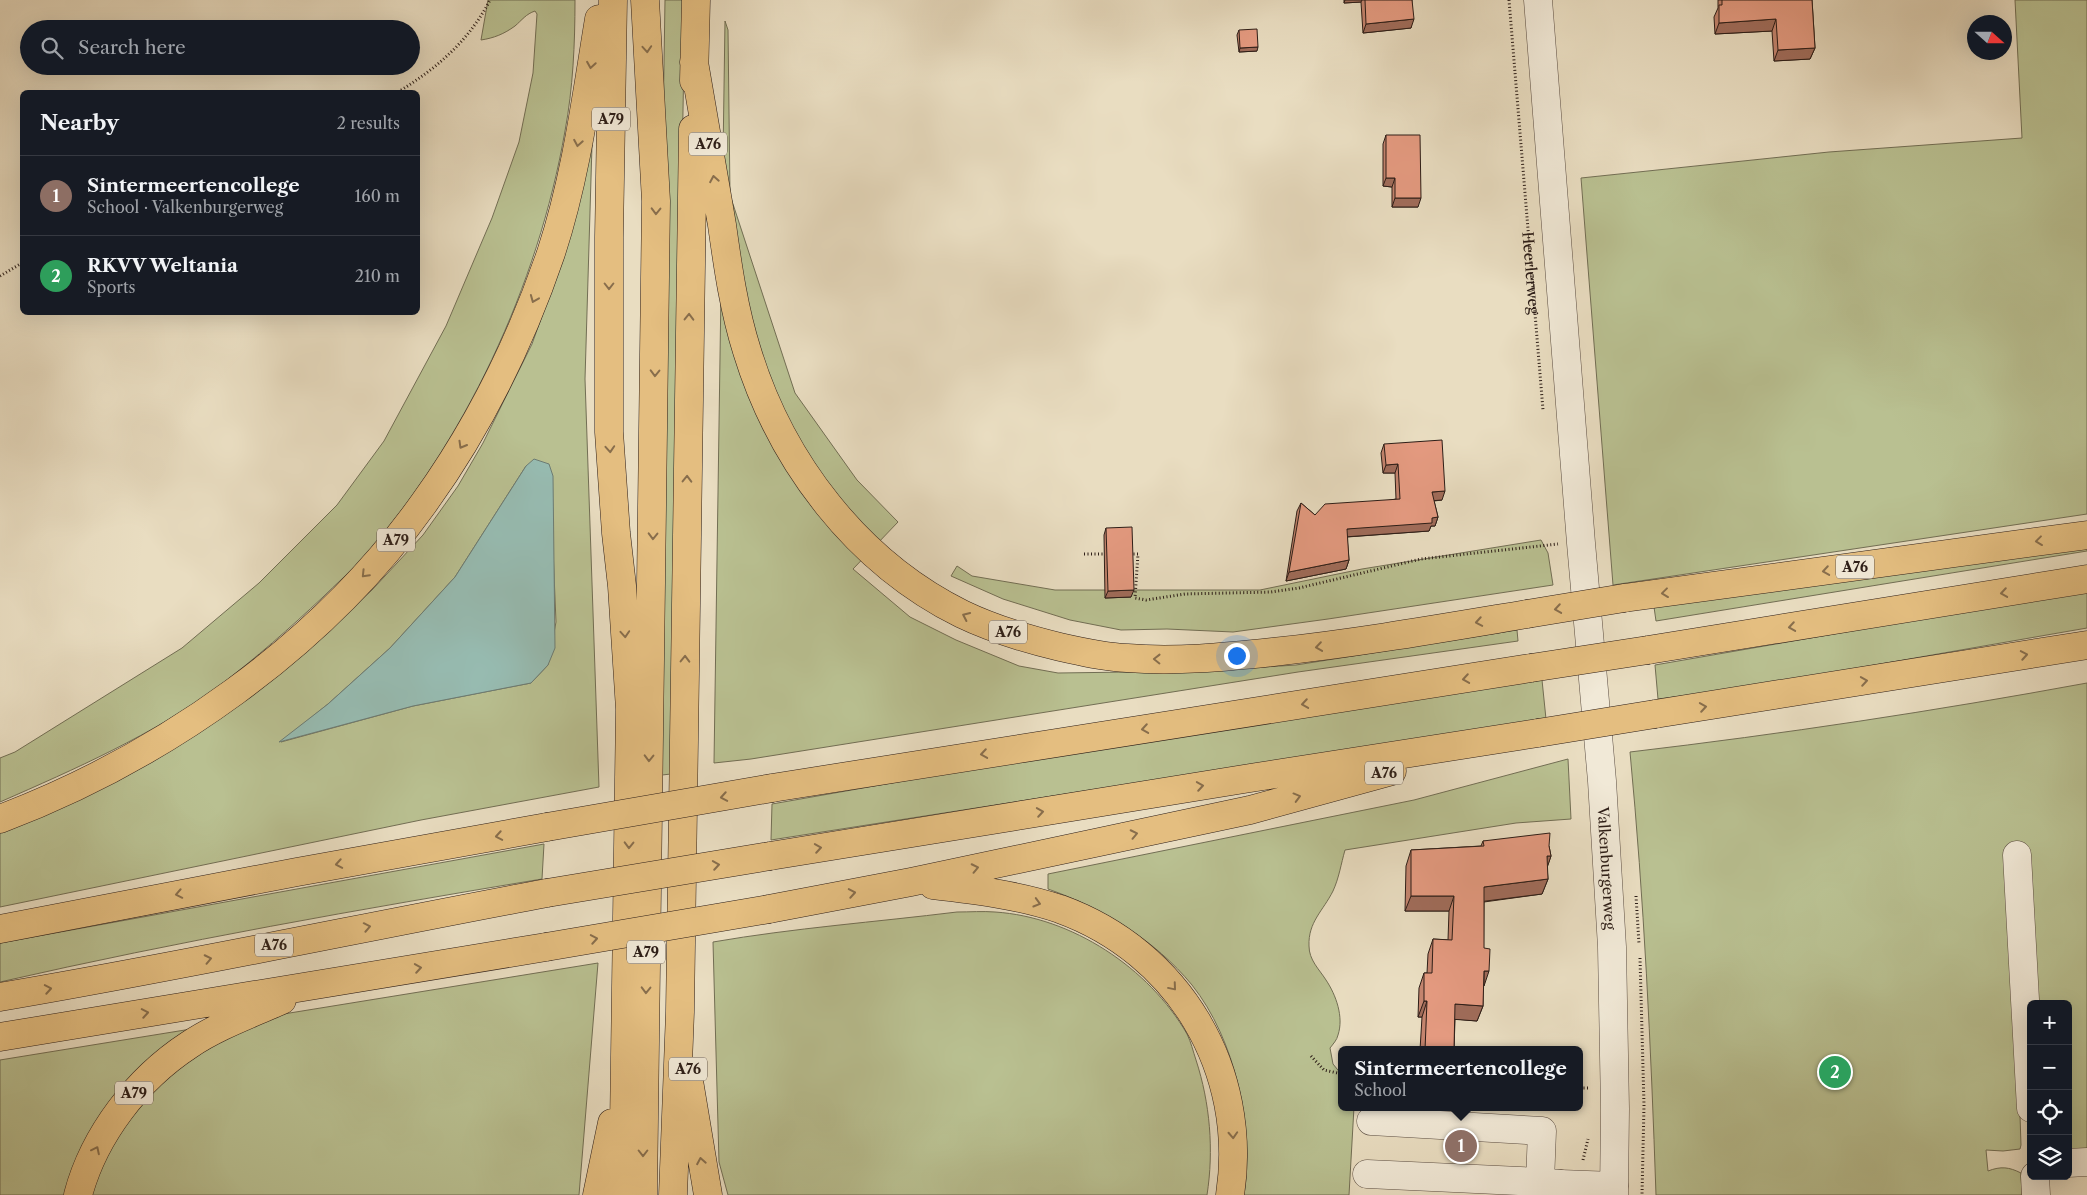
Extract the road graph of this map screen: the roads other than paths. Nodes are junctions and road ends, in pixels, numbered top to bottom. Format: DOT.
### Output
graph roads {
  1 [pos="602,0"];
  2 [pos="613,0"];
  3 [pos="645,0"];
  4 [pos="696,0"];
  5 [pos="1538,0"];
  6 [pos="694,62"];
  7 [pos="2087,535"];
  8 [pos="1568,544"];
  9 [pos="2087,579"];
  10 [pos="2087,645"];
  11 [pos="1528,735"];
  12 [pos="0,819"];
  13 [pos="2017,855"];
  14 [pos="911,882"];
  15 [pos="0,929"];
  16 [pos="318,984"];
  17 [pos="0,997"];
  18 [pos="680,1012"];
  19 [pos="0,1037"];
  20 [pos="624,1068"];
  21 [pos="2030,1090"];
  22 [pos="1371,1121"];
  23 [pos="2087,1162"];
  24 [pos="2072,1163"];
  25 [pos="1367,1174"];
  26 [pos="2034,1180"];
  27 [pos="1553,1187"];
  28 [pos="1614,1190"];
  29 [pos="78,1195"];
  30 [pos="597,1195"];
  31 [pos="623,1195"];
  32 [pos="643,1195"];
  33 [pos="673,1195"];
  34 [pos="708,1195"];
  35 [pos="1230,1195"];
  36 [pos="2036,1195"];
  1 -- 12 [label="main road, A79, one-way"];
  2 -- 20 [label="main road, A79, one-way"];
  3 -- 32 [label="main road, A79, one-way"];
  4 -- 6 [label="main road, A79"];
  5 -- 8 [label="street, Heerlerweg"];
  7 -- 6 [label="main road, A76, one-way, bridge"];
  18 -- 6 [label="main road, A79, one-way"];
  8 -- 28 [label="street, Valkenburgerweg"];
  9 -- 15 [label="main road, one-way, bridge"];
  11 -- 10 [label="main road, A76, one-way, bridge"];
  14 -- 11 [label="main road, A76, one-way"];
  17 -- 11 [label="main road, A76, one-way, bridge"];
  13 -- 21 [label="street"];
  16 -- 14 [label="main road, A76, one-way, bridge"];
  14 -- 35 [label="main road, A76, one-way"];
  19 -- 16 [label="main road, A76, one-way"];
  29 -- 16 [label="main road, A79, one-way"];
  18 -- 33 [label="main road, A79"];
  34 -- 18 [label="main road, A76, one-way"];
  20 -- 30 [label="main road, A79"];
  20 -- 31 [label="main road, A79"];
  22 -- 27 [label="street"];
  23 -- 24 [label="street"];
  25 -- 27 [label="street"];
  26 -- 36 [label="street"];
  27 -- 28 [label="street"];
}
